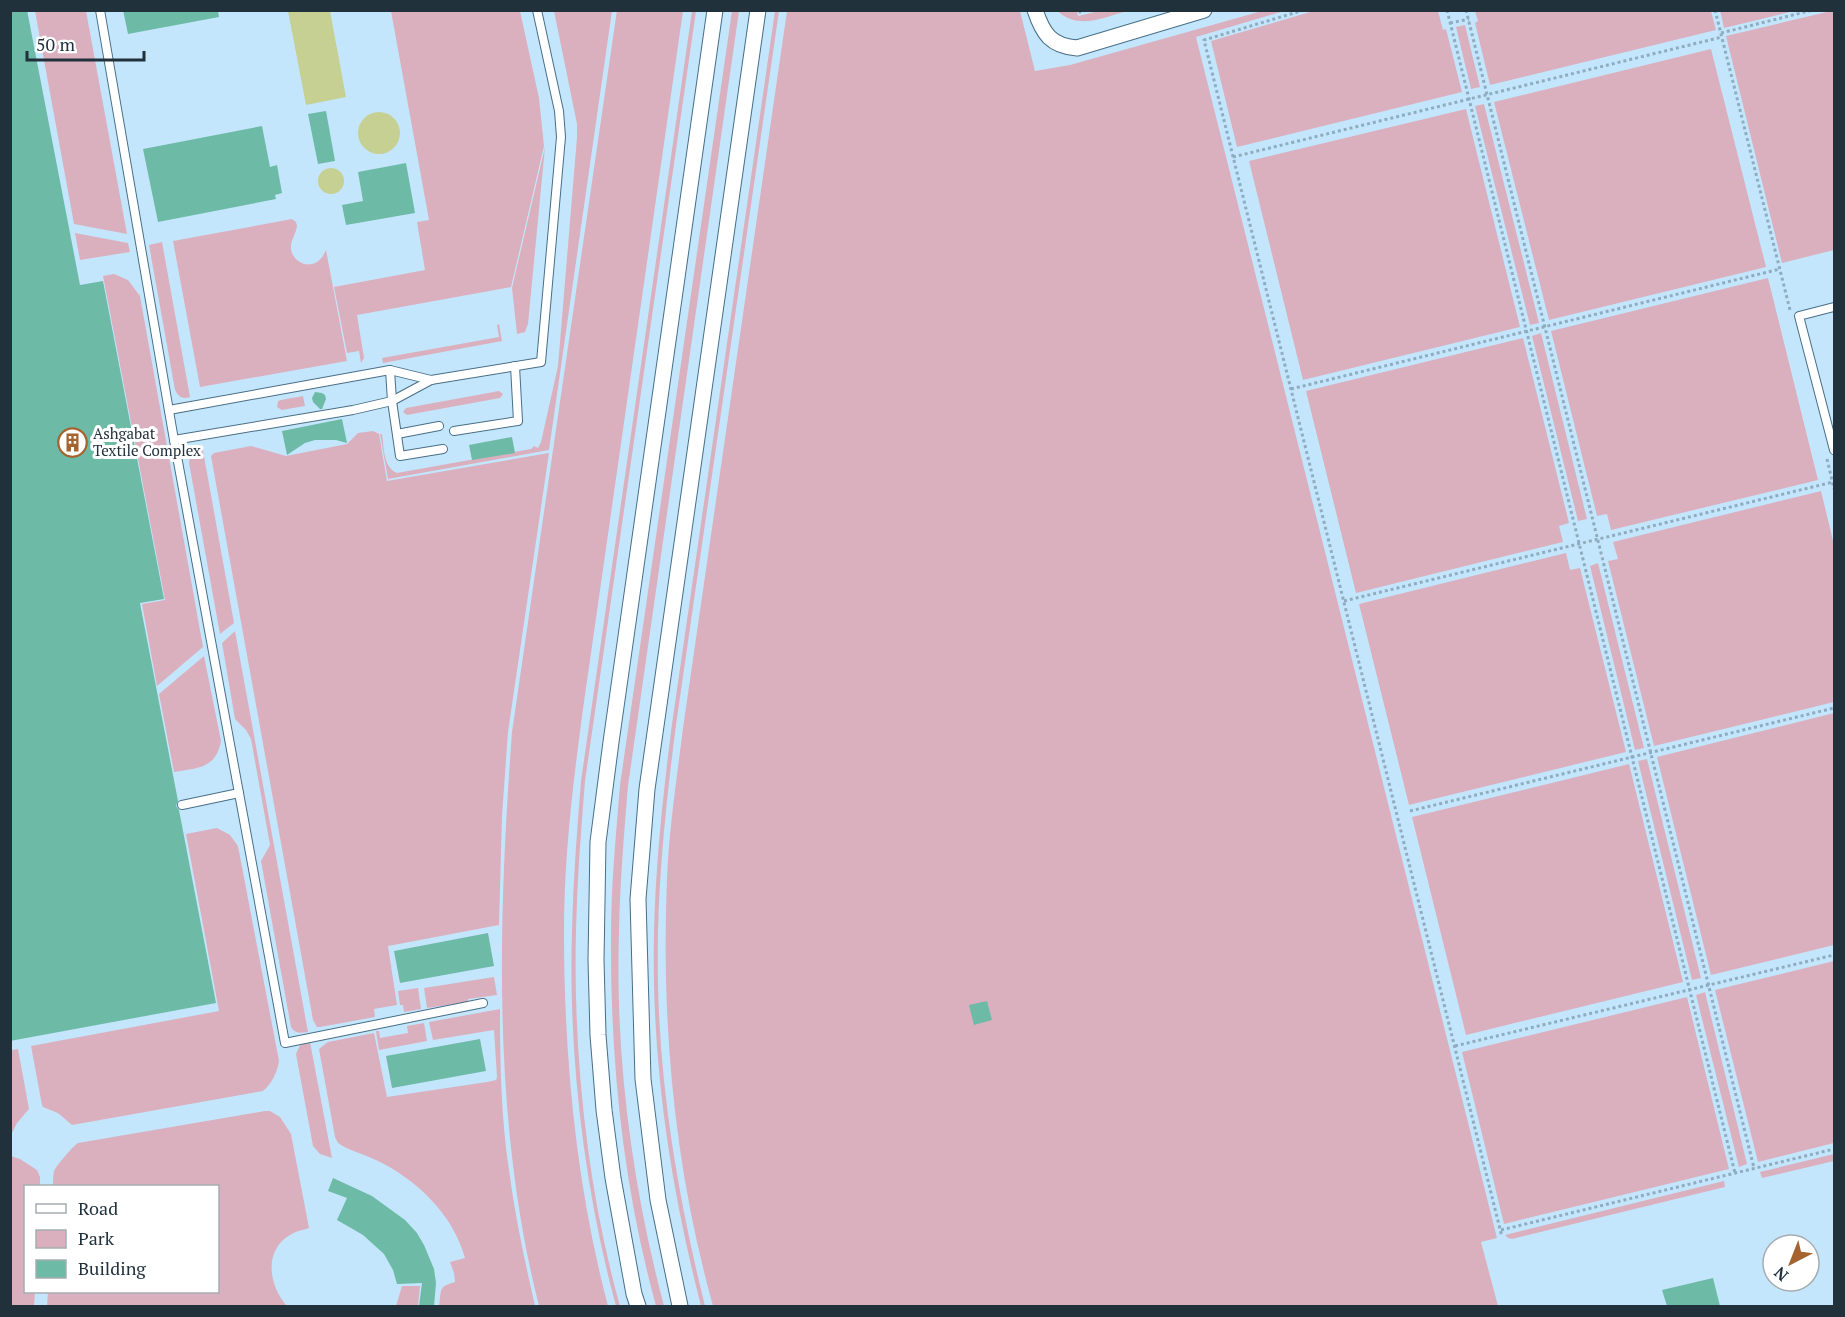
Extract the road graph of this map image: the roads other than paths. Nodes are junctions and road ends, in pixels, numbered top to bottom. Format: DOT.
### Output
graph roads {
  1 [pos="100,10"];
  2 [pos="537,10"];
  3 [pos="715,10"];
  4 [pos="759,10"];
  5 [pos="1035,10"];
  6 [pos="1204,10"];
  7 [pos="1834,307"];
  8 [pos="515,366"];
  9 [pos="390,370"];
  10 [pos="431,380"];
  11 [pos="392,401"];
  12 [pos="169,410"];
  13 [pos="439,426"];
  14 [pos="454,431"];
  15 [pos="397,434"];
  16 [pos="174,440"];
  17 [pos="443,449"];
  18 [pos="1834,450"];
  19 [pos="239,794"];
  20 [pos="182,805"];
  21 [pos="483,1003"];
  22 [pos="638,1306"];
  23 [pos="680,1306"];
  1 -- 12 [label="lane"];
  2 -- 8 [label="lane"];
  3 -- 22 [label="street"];
  4 -- 23 [label="street"];
  5 -- 6 [label="street"];
  7 -- 18 [label="lane"];
  8 -- 10 [label="lane"];
  8 -- 14 [label="lane"];
  9 -- 10 [label="lane"];
  9 -- 11 [label="lane"];
  9 -- 12 [label="lane"];
  10 -- 11 [label="lane"];
  11 -- 15 [label="lane"];
  11 -- 16 [label="lane"];
  12 -- 16 [label="lane"];
  13 -- 15 [label="lane"];
  15 -- 17 [label="lane"];
  16 -- 19 [label="lane"];
  19 -- 20 [label="lane"];
  19 -- 21 [label="lane"];
}
